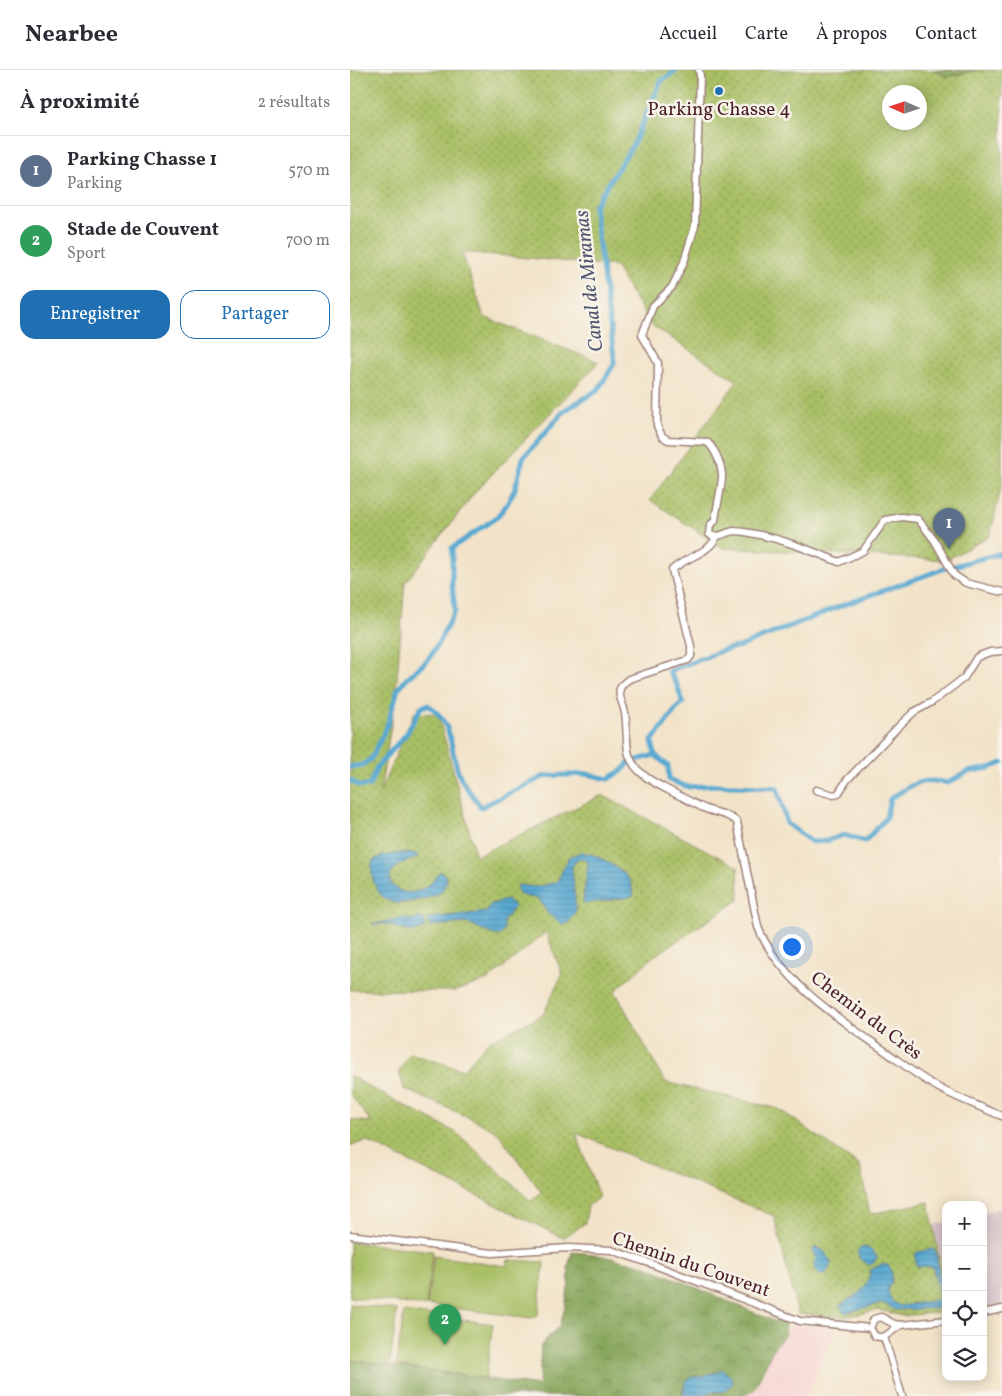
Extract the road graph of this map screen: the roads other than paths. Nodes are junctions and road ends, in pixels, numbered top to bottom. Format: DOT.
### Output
graph roads {
  1 [pos="699,70"];
  2 [pos="717,536"];
  3 [pos="1002,592"];
  4 [pos="1002,651"];
  5 [pos="816,790"];
  6 [pos="1002,1116"];
  7 [pos="350,1235"];
  8 [pos="1002,1309"];
  9 [pos="987,1312"];
  10 [pos="942,1321"];
  11 [pos="890,1322"];
  12 [pos="901,1326"];
  13 [pos="870,1328"];
  14 [pos="890,1332"];
  15 [pos="884,1337"];
  16 [pos="902,1396"];
  1 -- 2 [label="street"];
  2 -- 3 [label="street"];
  2 -- 6 [label="street, Chemin du Crès"];
  4 -- 5 [label="street"];
  7 -- 13 [label="street, Chemin du Couvent"];
  8 -- 9 [label="street"];
  10 -- 12 [label="street"];
  11 -- 12 [label="street"];
  11 -- 13 [label="street"];
  11 -- 14 [label="street"];
  12 -- 14 [label="street"];
  13 -- 15 [label="street, Chemin du Couvent"];
  14 -- 15 [label="street"];
  15 -- 16 [label="street"];
}
